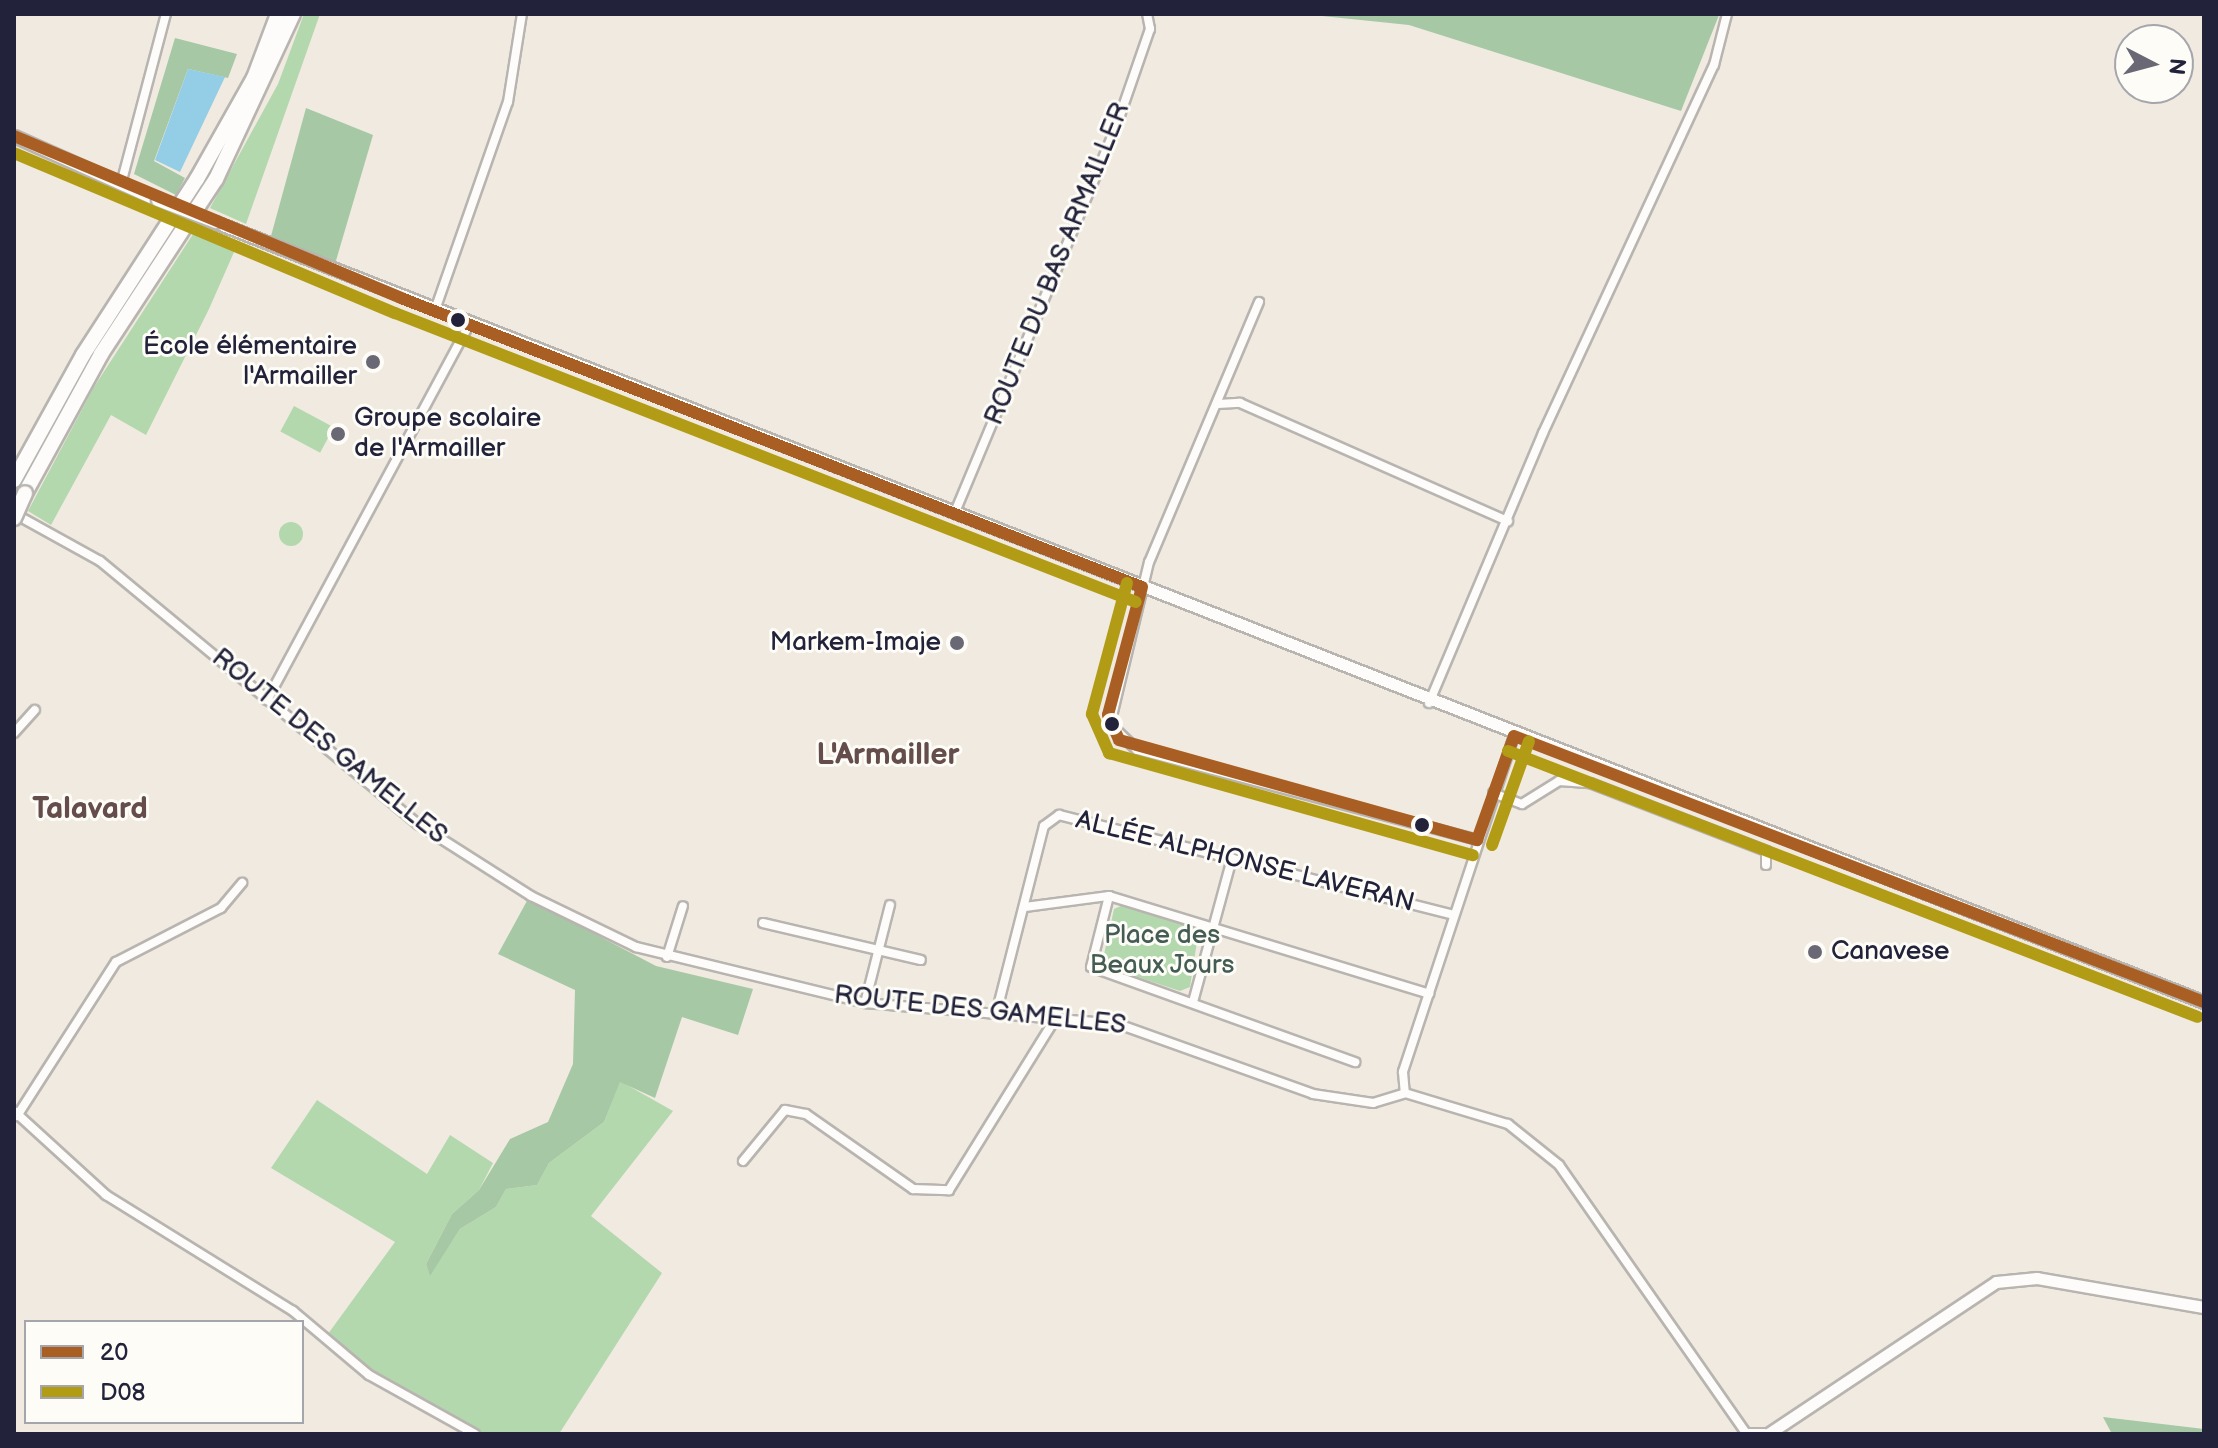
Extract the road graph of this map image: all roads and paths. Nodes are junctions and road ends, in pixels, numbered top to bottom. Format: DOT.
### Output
graph roads {
  1 [pos="166,14"];
  2 [pos="278,14"];
  3 [pos="293,14"];
  4 [pos="522,14"];
  5 [pos="1147,14"];
  6 [pos="1727,14"];
  7 [pos="14,136"];
  8 [pos="121,184"];
  9 [pos="1259,302"];
  10 [pos="435,311"];
  11 [pos="469,325"];
  12 [pos="1218,404"];
  13 [pos="14,480"];
  14 [pos="955,512"];
  15 [pos="14,516"];
  16 [pos="1508,521"];
  17 [pos="1142,587"];
  18 [pos="267,700"];
  19 [pos="1429,703"];
  20 [pos="35,710"];
  21 [pos="14,733"];
  22 [pos="1514,736"];
  23 [pos="1493,793"];
  24 [pos="1477,840"];
  25 [pos="1232,858"];
  26 [pos="1766,865"];
  27 [pos="242,883"];
  28 [pos="1109,896"];
  29 [pos="890,905"];
  30 [pos="683,906"];
  31 [pos="1025,907"];
  32 [pos="1454,915"];
  33 [pos="763,923"];
  34 [pos="1213,927"];
  35 [pos="876,954"];
  36 [pos="667,957"];
  37 [pos="921,960"];
  38 [pos="1429,994"];
  39 [pos="1193,1002"];
  40 [pos="2204,1002"];
  41 [pos="865,1003"];
  42 [pos="996,1014"];
  43 [pos="1055,1019"];
  44 [pos="1355,1062"];
  45 [pos="1405,1093"];
  46 [pos="16,1114"];
  47 [pos="743,1161"];
  48 [pos="2204,1307"];
  49 [pos="304,1320"];
  50 [pos="304,1320"];
  51 [pos="475,1434"];
  52 [pos="1747,1434"];
  53 [pos="1766,1434"];
  1 -- 8 [label="street"];
  2 -- 13 [label="highway"];
  3 -- 15 [label="highway, bridge"];
  4 -- 10 [label="street"];
  5 -- 14 [label="street, ROUTE DU BAS ARMAILLER"];
  6 -- 16 [label="street"];
  7 -- 8 [label="main road"];
  8 -- 10 [label="main road, bridge"];
  9 -- 12 [label="street"];
  10 -- 11 [label="main road"];
  11 -- 14 [label="main road"];
  11 -- 18 [label="street"];
  12 -- 16 [label="street"];
  12 -- 17 [label="street"];
  14 -- 17 [label="main road"];
  15 -- 18 [label="street, ROUTE DES GAMELLES"];
  16 -- 19 [label="street"];
  17 -- 19 [label="main road"];
  17 -- 24 [label="street"];
  18 -- 36 [label="street, ROUTE DES GAMELLES"];
  19 -- 22 [label="main road"];
  20 -- 21 [label="street"];
  22 -- 23 [label="street"];
  22 -- 40 [label="main road"];
  23 -- 24 [label="street"];
  23 -- 26 [label="street"];
  24 -- 32 [label="street"];
  25 -- 31 [label="street, ALLÉE ALPHONSE LAVERAN"];
  25 -- 32 [label="street, ALLÉE ALPHONSE LAVERAN"];
  25 -- 34 [label="street"];
  27 -- 46 [label="street"];
  28 -- 31 [label="street"];
  28 -- 34 [label="street"];
  28 -- 39 [label="street"];
  29 -- 35 [label="street"];
  30 -- 36 [label="street"];
  31 -- 42 [label="street, ALLÉE ALPHONSE LAVERAN"];
  32 -- 38 [label="street"];
  33 -- 35 [label="street"];
  34 -- 38 [label="street"];
  34 -- 39 [label="street"];
  35 -- 37 [label="street"];
  35 -- 41 [label="street"];
  36 -- 41 [label="street, ROUTE DES GAMELLES"];
  38 -- 45 [label="street"];
  39 -- 44 [label="street"];
  41 -- 42 [label="street, ROUTE DES GAMELLES"];
  42 -- 43 [label="street, ROUTE DES GAMELLES"];
  43 -- 45 [label="street, ROUTE DES GAMELLES"];
  43 -- 47 [label="street"];
  45 -- 52 [label="street"];
  46 -- 49 [label="street"];
  48 -- 53 [label="main road"];
  50 -- 51 [label="street"];
  52 -- 53 [label="main road"];
}
